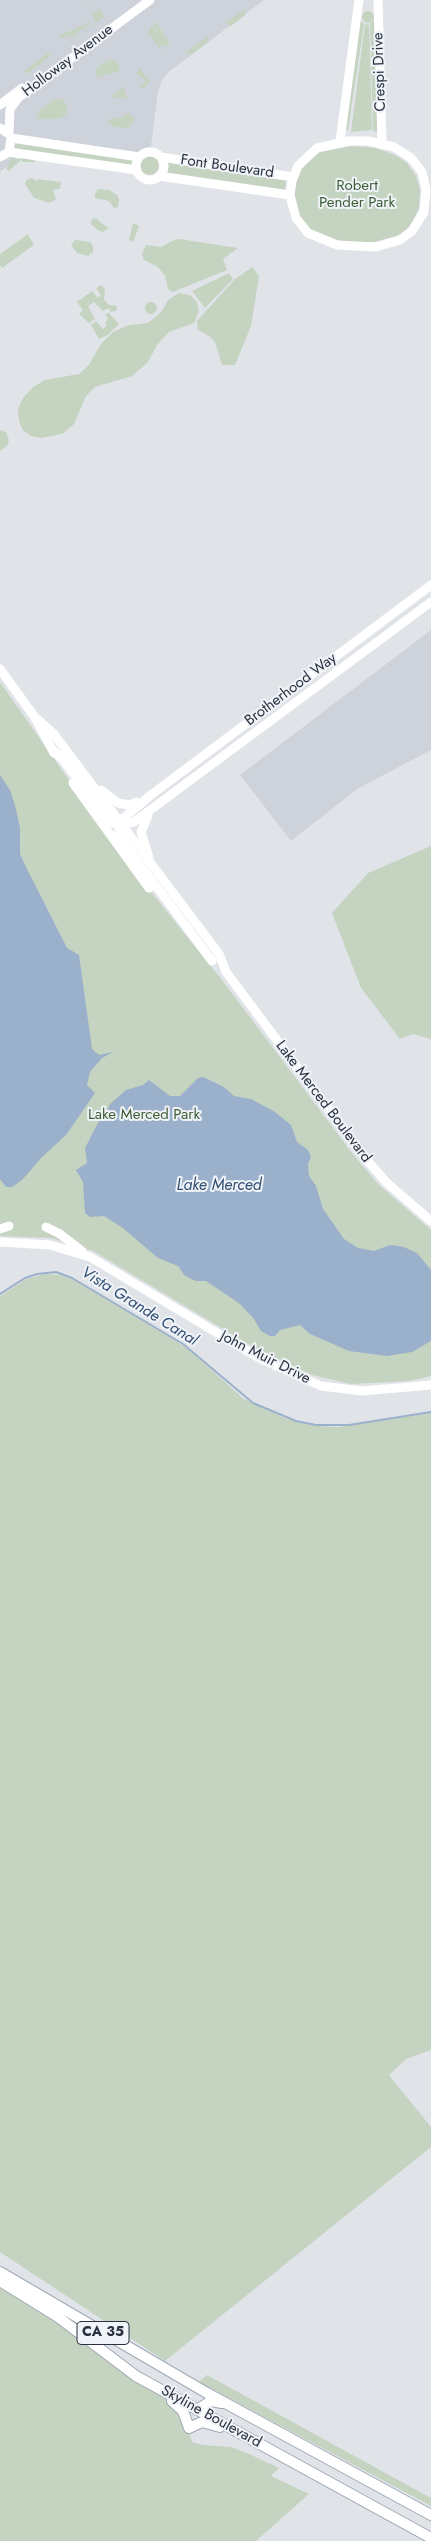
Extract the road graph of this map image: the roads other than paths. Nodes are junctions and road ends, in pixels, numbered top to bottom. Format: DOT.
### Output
graph roads {
  1 [pos="141,0"];
  2 [pos="150,0"];
  3 [pos="359,0"];
  4 [pos="378,0"];
  5 [pos="0,105"];
  6 [pos="0,128"];
  7 [pos="10,136"];
  8 [pos="340,141"];
  9 [pos="382,144"];
  10 [pos="9,152"];
  11 [pos="0,157"];
  12 [pos="140,157"];
  13 [pos="161,157"];
  14 [pos="137,170"];
  15 [pos="159,176"];
  16 [pos="293,177"];
  17 [pos="428,184"];
  18 [pos="290,196"];
  19 [pos="428,204"];
  20 [pos="431,585"];
  21 [pos="431,602"];
  22 [pos="0,669"];
  23 [pos="34,716"];
  24 [pos="52,749"];
  25 [pos="74,762"];
  26 [pos="151,795"];
  27 [pos="159,806"];
  28 [pos="120,825"];
  29 [pos="156,873"];
  30 [pos="212,961"];
  31 [pos="226,972"];
  32 [pos="431,1221"];
  33 [pos="46,1227"];
  34 [pos="0,1242"];
  35 [pos="90,1257"];
  36 [pos="431,1385"];
  37 [pos="0,2272"];
  38 [pos="0,2281"];
  39 [pos="158,2365"];
  40 [pos="151,2384"];
  41 [pos="197,2410"];
  42 [pos="259,2421"];
  43 [pos="233,2430"];
  44 [pos="431,2515"];
  45 [pos="431,2538"];
  1 -- 5 [label="main road, Holloway Avenue"];
  2 -- 7 [label="main road, Holloway Avenue"];
  3 -- 8 [label="main road, Crespi Drive"];
  4 -- 9 [label="main road, Crespi Drive"];
  6 -- 7 [label="main road"];
  7 -- 10 [label="main road, Holloway Avenue"];
  7 -- 12 [label="main road"];
  8 -- 9 [label="main road"];
  8 -- 16 [label="main road"];
  9 -- 17 [label="main road"];
  10 -- 11 [label="main road"];
  10 -- 14 [label="main road"];
  12 -- 13 [label="main road"];
  12 -- 14 [label="main road"];
  13 -- 15 [label="main road"];
  13 -- 16 [label="main road, Font Boulevard"];
  14 -- 15 [label="main road"];
  15 -- 18 [label="main road, Font Boulevard"];
  16 -- 18 [label="main road"];
  17 -- 19 [label="main road"];
  18 -- 19 [label="main road"];
  20 -- 26 [label="main road, Brotherhood Way"];
  21 -- 27 [label="main road, Brotherhood Way"];
  22 -- 23 [label="main road, Lake Merced Boulevard"];
  23 -- 24 [label="main road, Lake Merced Boulevard"];
  23 -- 25 [label="main road, Lake Merced Boulevard"];
  24 -- 28 [label="main road"];
  24 -- 30 [label="main road, Lake Merced Boulevard"];
  25 -- 26 [label="main road"];
  25 -- 28 [label="main road, Lake Merced Boulevard"];
  26 -- 28 [label="main road"];
  27 -- 28 [label="main road"];
  27 -- 29 [label="main road"];
  28 -- 29 [label="main road, Lake Merced Boulevard"];
  28 -- 30 [label="main road"];
  29 -- 31 [label="main road, Lake Merced Boulevard"];
  30 -- 31 [label="main road, Lake Merced Boulevard"];
  31 -- 32 [label="main road, Lake Merced Boulevard"];
  33 -- 35 [label="main road"];
  34 -- 35 [label="main road, John Muir Drive"];
  35 -- 36 [label="main road, John Muir Drive"];
  37 -- 39 [label="main road, Skyline Boulevard / CA 35"];
  38 -- 40 [label="main road, Skyline Boulevard / CA 35"];
  39 -- 41 [label="main road"];
  39 -- 42 [label="main road, Skyline Boulevard / CA 35"];
  40 -- 41 [label="main road, Skyline Boulevard / CA 35"];
  40 -- 43 [label="main road"];
  41 -- 42 [label="main road"];
  41 -- 43 [label="main road, Skyline Boulevard / CA 35"];
  42 -- 44 [label="main road, Skyline Boulevard / CA 35"];
  43 -- 45 [label="main road, Skyline Boulevard / CA 35"];
}
